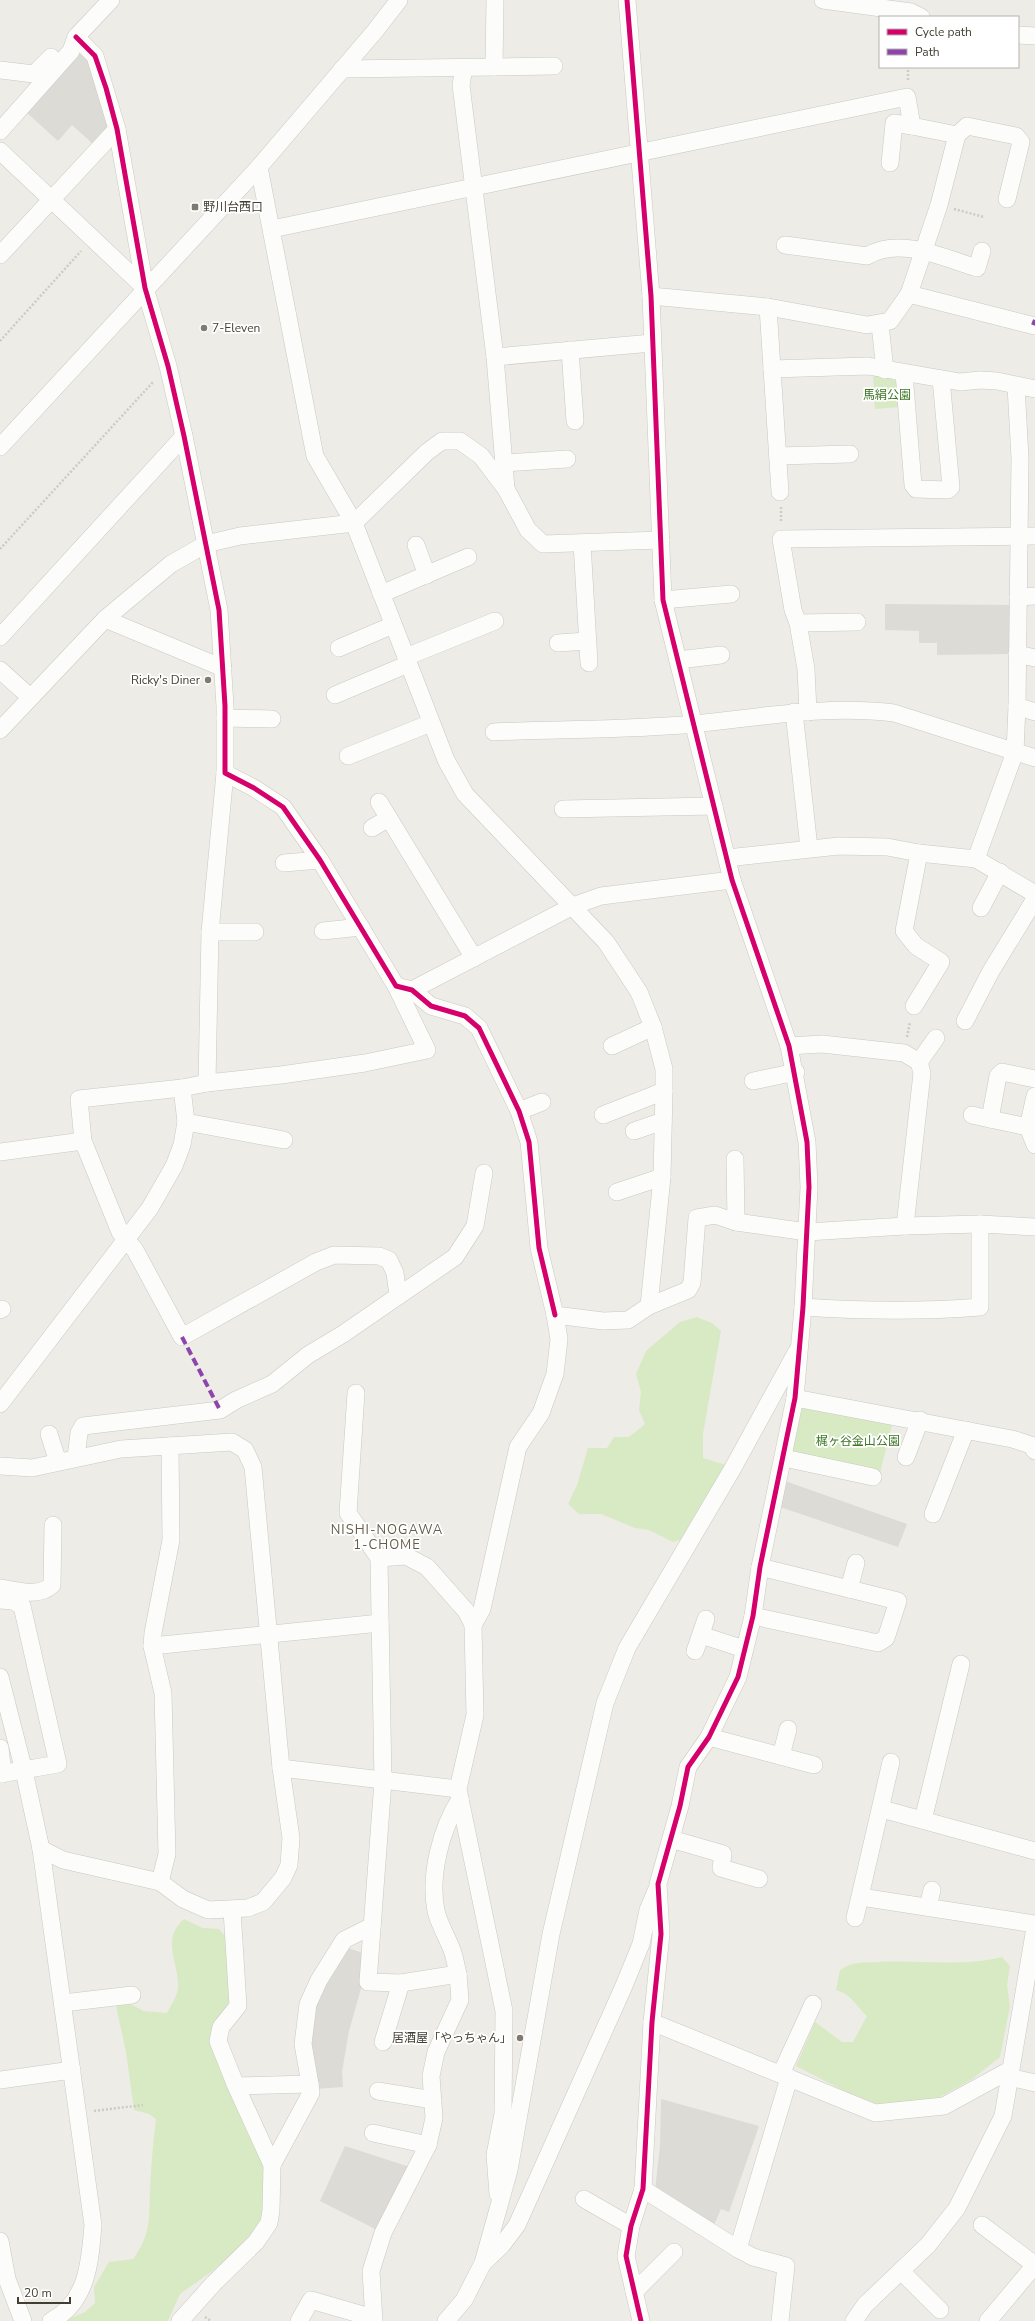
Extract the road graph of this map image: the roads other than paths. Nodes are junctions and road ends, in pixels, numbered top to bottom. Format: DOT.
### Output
graph roads {
  1 [pos="111,0"];
  2 [pos="399,0"];
  3 [pos="495,0"];
  4 [pos="627,0"];
  5 [pos="823,0"];
  6 [pos="919,16"];
  7 [pos="1019,34"];
  8 [pos="1035,36"];
  9 [pos="75,40"];
  10 [pos="554,66"];
  11 [pos="494,67"];
  12 [pos="464,68"];
  13 [pos="342,69"];
  14 [pos="0,70"];
  15 [pos="912,126"];
  16 [pos="117,129"];
  17 [pos="0,131"];
  18 [pos="956,135"];
  19 [pos="0,151"];
  20 [pos="640,154"];
  21 [pos="890,163"];
  22 [pos="259,168"];
  23 [pos="473,187"];
  24 [pos="52,198"];
  25 [pos="1007,199"];
  26 [pos="272,229"];
  27 [pos="785,245"];
  28 [pos="982,251"];
  29 [pos="924,252"];
  30 [pos="0,255"];
  31 [pos="145,288"];
  32 [pos="909,294"];
  33 [pos="650,296"];
  34 [pos="768,307"];
  35 [pos="880,324"];
  36 [pos="1035,326"];
  37 [pos="652,343"];
  38 [pos="570,350"];
  39 [pos="495,357"];
  40 [pos="772,369"];
  41 [pos="885,370"];
  42 [pos="904,373"];
  43 [pos="941,379"];
  44 [pos="1016,386"];
  45 [pos="1035,389"];
  46 [pos="575,421"];
  47 [pos="184,436"];
  48 [pos="0,446"];
  49 [pos="850,454"];
  50 [pos="778,456"];
  51 [pos="567,459"];
  52 [pos="504,463"];
  53 [pos="506,489"];
  54 [pos="780,492"];
  55 [pos="354,523"];
  56 [pos="1018,536"];
  57 [pos="1035,536"];
  58 [pos="661,540"];
  59 [pos="582,543"];
  60 [pos="206,544"];
  61 [pos="416,546"];
  62 [pos="468,557"];
  63 [pos="427,575"];
  64 [pos="381,594"];
  65 [pos="731,594"];
  66 [pos="1035,596"];
  67 [pos="1018,597"];
  68 [pos="663,600"];
  69 [pos="105,619"];
  70 [pos="495,621"];
  71 [pos="857,622"];
  72 [pos="798,623"];
  73 [pos="393,625"];
  74 [pos="0,637"];
  75 [pos="587,641"];
  76 [pos="558,643"];
  77 [pos="339,648"];
  78 [pos="1017,654"];
  79 [pos="721,655"];
  80 [pos="1035,658"];
  81 [pos="678,660"];
  82 [pos="407,661"];
  83 [pos="588,663"];
  84 [pos="223,668"];
  85 [pos="0,670"];
  86 [pos="334,695"];
  87 [pos="30,697"];
  88 [pos="1018,706"];
  89 [pos="801,712"];
  90 [pos="1035,712"];
  91 [pos="225,718"];
  92 [pos="272,720"];
  93 [pos="431,723"];
  94 [pos="694,724"];
  95 [pos="0,730"];
  96 [pos="494,732"];
  97 [pos="1015,752"];
  98 [pos="348,756"];
  99 [pos="1035,758"];
  100 [pos="225,773"];
  101 [pos="379,802"];
  102 [pos="714,806"];
  103 [pos="563,808"];
  104 [pos="388,818"];
  105 [pos="372,828"];
  106 [pos="809,848"];
  107 [pos="919,853"];
  108 [pos="727,858"];
  109 [pos="976,859"];
  110 [pos="320,860"];
  111 [pos="284,863"];
  112 [pos="1000,872"];
  113 [pos="732,880"];
  114 [pos="1035,894"];
  115 [pos="1035,899"];
  116 [pos="573,906"];
  117 [pos="981,908"];
  118 [pos="360,927"];
  119 [pos="210,932"];
  120 [pos="255,932"];
  121 [pos="323,932"];
  122 [pos="474,958"];
  123 [pos="404,988"];
  124 [pos="914,1006"];
  125 [pos="965,1021"];
  126 [pos="653,1027"];
  127 [pos="936,1038"];
  128 [pos="612,1046"];
  129 [pos="789,1046"];
  130 [pos="919,1062"];
  131 [pos="796,1072"];
  132 [pos="1035,1079"];
  133 [pos="753,1081"];
  134 [pos="207,1083"];
  135 [pos="182,1088"];
  136 [pos="664,1090"];
  137 [pos="1035,1096"];
  138 [pos="542,1102"];
  139 [pos="518,1111"];
  140 [pos="603,1115"];
  141 [pos="972,1115"];
  142 [pos="990,1119"];
  143 [pos="663,1121"];
  144 [pos="186,1122"];
  145 [pos="1028,1127"];
  146 [pos="634,1131"];
  147 [pos="284,1140"];
  148 [pos="83,1141"];
  149 [pos="1035,1145"];
  150 [pos="0,1152"];
  151 [pos="736,1159"];
  152 [pos="484,1173"];
  153 [pos="662,1176"];
  154 [pos="617,1192"];
  155 [pos="736,1222"];
  156 [pos="980,1224"];
  157 [pos="905,1226"];
  158 [pos="1035,1228"];
  159 [pos="807,1232"];
  160 [pos="128,1239"];
  161 [pos="398,1296"];
  162 [pos="649,1306"];
  163 [pos="803,1307"];
  164 [pos="555,1315"];
  165 [pos="800,1346"];
  166 [pos="356,1393"];
  167 [pos="796,1398"];
  168 [pos="0,1404"];
  169 [pos="920,1420"];
  170 [pos="966,1430"];
  171 [pos="49,1434"];
  172 [pos="170,1446"];
  173 [pos="1035,1451"];
  174 [pos="906,1457"];
  175 [pos="76,1458"];
  176 [pos="784,1458"];
  177 [pos="58,1462"];
  178 [pos="0,1466"];
  179 [pos="873,1478"];
  180 [pos="933,1514"];
  181 [pos="53,1525"];
  182 [pos="379,1558"];
  183 [pos="856,1563"];
  184 [pos="760,1566"];
  185 [pos="0,1588"];
  186 [pos="849,1589"];
  187 [pos="0,1600"];
  188 [pos="753,1616"];
  189 [pos="380,1623"];
  190 [pos="473,1625"];
  191 [pos="268,1634"];
  192 [pos="152,1646"];
  193 [pos="744,1650"];
  194 [pos="695,1651"];
  195 [pos="961,1664"];
  196 [pos="0,1677"];
  197 [pos="788,1729"];
  198 [pos="709,1737"];
  199 [pos="0,1748"];
  200 [pos="781,1756"];
  201 [pos="891,1762"];
  202 [pos="814,1765"];
  203 [pos="281,1768"];
  204 [pos="24,1770"];
  205 [pos="1,1774"];
  206 [pos="383,1781"];
  207 [pos="459,1794"];
  208 [pos="882,1809"];
  209 [pos="923,1820"];
  210 [pos="671,1839"];
  211 [pos="40,1849"];
  212 [pos="1035,1851"];
  213 [pos="759,1879"];
  214 [pos="160,1882"];
  215 [pos="658,1884"];
  216 [pos="932,1890"];
  217 [pos="860,1896"];
  218 [pos="928,1907"];
  219 [pos="232,1910"];
  220 [pos="855,1918"];
  221 [pos="1035,1924"];
  222 [pos="372,1926"];
  223 [pos="1035,1928"];
  224 [pos="458,1974"];
  225 [pos="401,1983"];
  226 [pos="132,1995"];
  227 [pos="63,2002"];
  228 [pos="813,2004"];
  229 [pos="652,2022"];
  230 [pos="383,2042"];
  231 [pos="72,2070"];
  232 [pos="1009,2074"];
  233 [pos="785,2076"];
  234 [pos="0,2080"];
  235 [pos="1035,2083"];
  236 [pos="310,2084"];
  237 [pos="236,2086"];
  238 [pos="378,2090"];
  239 [pos="433,2100"];
  240 [pos="373,2133"];
  241 [pos="428,2145"];
  242 [pos="272,2164"];
  243 [pos="643,2189"];
  244 [pos="584,2199"];
  245 [pos="498,2204"];
  246 [pos="982,2225"];
  247 [pos="631,2226"];
  248 [pos="0,2240"];
  249 [pos="738,2249"];
  250 [pos="674,2252"];
  251 [pos="483,2263"];
  252 [pos="1035,2265"];
  253 [pos="901,2271"];
  254 [pos="634,2292"];
  255 [pos="940,2310"];
  256 [pos="374,2319"];
  257 [pos="23,2321"];
  258 [pos="51,2321"];
  259 [pos="180,2321"];
  260 [pos="299,2321"];
  261 [pos="446,2321"];
  262 [pos="641,2321"];
  263 [pos="780,2321"];
  264 [pos="854,2321"];
  265 [pos="988,2321"];
  1 -- 9 [label="street"];
  2 -- 13 [label="street"];
  3 -- 11 [label="street"];
  4 -- 20 [label="street"];
  5 -- 6 [label="street"];
  7 -- 8 [label="street"];
  9 -- 14 [label="street"];
  9 -- 16 [label="street"];
  9 -- 17 [label="street"];
  10 -- 11 [label="street"];
  11 -- 12 [label="street"];
  12 -- 13 [label="street"];
  12 -- 23 [label="street"];
  13 -- 22 [label="street"];
  15 -- 18 [label="street"];
  15 -- 20 [label="street"];
  15 -- 21 [label="street"];
  16 -- 24 [label="street"];
  16 -- 31 [label="street"];
  18 -- 25 [label="street"];
  18 -- 29 [label="street"];
  19 -- 24 [label="street"];
  20 -- 23 [label="street"];
  20 -- 33 [label="street"];
  22 -- 26 [label="street"];
  22 -- 31 [label="street"];
  23 -- 26 [label="street"];
  23 -- 39 [label="street"];
  24 -- 30 [label="street"];
  24 -- 31 [label="street"];
  26 -- 55 [label="street"];
  27 -- 29 [label="street"];
  28 -- 29 [label="street"];
  29 -- 32 [label="street"];
  31 -- 47 [label="street"];
  31 -- 48 [label="street"];
  32 -- 35 [label="street"];
  32 -- 36 [label="street"];
  33 -- 34 [label="street"];
  33 -- 37 [label="street"];
  34 -- 35 [label="street"];
  34 -- 40 [label="street"];
  35 -- 41 [label="street"];
  37 -- 38 [label="street"];
  37 -- 58 [label="street"];
  38 -- 39 [label="street"];
  38 -- 46 [label="street"];
  39 -- 52 [label="street"];
  40 -- 41 [label="street"];
  40 -- 50 [label="street"];
  41 -- 42 [label="street"];
  42 -- 43 [label="street"];
  42 -- 43 [label="street"];
  43 -- 44 [label="street"];
  44 -- 45 [label="street"];
  44 -- 56 [label="street"];
  47 -- 60 [label="street"];
  47 -- 74 [label="street"];
  49 -- 50 [label="street"];
  50 -- 54 [label="street"];
  51 -- 52 [label="street"];
  52 -- 53 [label="street"];
  53 -- 55 [label="street"];
  53 -- 59 [label="street"];
  55 -- 60 [label="street"];
  55 -- 64 [label="street"];
  56 -- 57 [label="street"];
  56 -- 67 [label="street"];
  56 -- 72 [label="street"];
  58 -- 59 [label="street"];
  58 -- 68 [label="street"];
  59 -- 75 [label="street"];
  60 -- 69 [label="street"];
  60 -- 84 [label="street"];
  61 -- 63 [label="street"];
  62 -- 63 [label="street"];
  63 -- 64 [label="street"];
  64 -- 73 [label="street"];
  65 -- 68 [label="street"];
  66 -- 67 [label="street"];
  67 -- 78 [label="street"];
  68 -- 81 [label="street"];
  69 -- 84 [label="street"];
  69 -- 87 [label="street"];
  70 -- 82 [label="street"];
  71 -- 72 [label="street"];
  72 -- 89 [label="street"];
  73 -- 77 [label="street"];
  73 -- 82 [label="street"];
  75 -- 76 [label="street"];
  75 -- 83 [label="street"];
  78 -- 80 [label="street"];
  78 -- 88 [label="street"];
  79 -- 81 [label="street"];
  81 -- 94 [label="street"];
  82 -- 86 [label="street"];
  82 -- 93 [label="street"];
  84 -- 91 [label="street"];
  85 -- 87 [label="street"];
  87 -- 95 [label="street"];
  88 -- 90 [label="street"];
  88 -- 97 [label="street"];
  89 -- 94 [label="street"];
  89 -- 97 [label="street"];
  89 -- 106 [label="street"];
  91 -- 92 [label="street"];
  91 -- 100 [label="street"];
  93 -- 98 [label="street"];
  93 -- 116 [label="street"];
  94 -- 96 [label="street"];
  94 -- 102 [label="street"];
  97 -- 99 [label="street"];
  97 -- 109 [label="street"];
  100 -- 110 [label="street"];
  100 -- 119 [label="street"];
  101 -- 104 [label="street"];
  102 -- 103 [label="street"];
  102 -- 108 [label="street"];
  104 -- 105 [label="street"];
  104 -- 122 [label="street"];
  106 -- 107 [label="street"];
  106 -- 108 [label="street"];
  107 -- 109 [label="street"];
  107 -- 124 [label="street"];
  108 -- 113 [label="street"];
  109 -- 112 [label="street"];
  110 -- 111 [label="street"];
  110 -- 118 [label="street"];
  112 -- 114 [label="street"];
  112 -- 117 [label="street"];
  113 -- 116 [label="street"];
  113 -- 129 [label="street"];
  115 -- 125 [label="street"];
  116 -- 122 [label="street"];
  116 -- 126 [label="street"];
  118 -- 121 [label="street"];
  118 -- 123 [label="street"];
  119 -- 120 [label="street"];
  119 -- 134 [label="street"];
  122 -- 123 [label="street"];
  123 -- 134 [label="street"];
  123 -- 139 [label="street"];
  126 -- 128 [label="street"];
  126 -- 136 [label="street"];
  127 -- 130 [label="street"];
  129 -- 130 [label="street"];
  129 -- 131 [label="street"];
  130 -- 157 [label="street"];
  131 -- 133 [label="street"];
  131 -- 159 [label="street"];
  132 -- 142 [label="street"];
  134 -- 135 [label="street"];
  135 -- 144 [label="street"];
  135 -- 148 [label="street"];
  136 -- 140 [label="street"];
  136 -- 143 [label="street"];
  137 -- 145 [label="street"];
  138 -- 139 [label="street"];
  139 -- 164 [label="street"];
  141 -- 142 [label="street"];
  142 -- 145 [label="street"];
  143 -- 146 [label="street"];
  143 -- 153 [label="street"];
  144 -- 147 [label="street"];
  144 -- 160 [label="street"];
  145 -- 149 [label="street"];
  148 -- 150 [label="street"];
  148 -- 160 [label="street"];
  151 -- 155 [label="street"];
  152 -- 161 [label="street"];
  153 -- 154 [label="street"];
  153 -- 162 [label="street"];
  155 -- 159 [label="street"];
  155 -- 162 [label="street"];
  156 -- 157 [label="street"];
  156 -- 158 [label="street"];
  156 -- 163 [label="street"];
  157 -- 159 [label="street"];
  159 -- 163 [label="street"];
  160 -- 161 [label="street"];
  160 -- 168 [label="street"];
  161 -- 175 [label="street"];
  162 -- 164 [label="street"];
  163 -- 165 [label="street"];
  164 -- 190 [label="street"];
  165 -- 167 [label="street"];
  165 -- 245 [label="street"];
  166 -- 182 [label="street"];
  167 -- 169 [label="street"];
  167 -- 176 [label="street"];
  169 -- 170 [label="street"];
  169 -- 174 [label="street"];
  170 -- 173 [label="street"];
  170 -- 180 [label="street"];
  171 -- 177 [label="street"];
  172 -- 175 [label="street"];
  172 -- 191 [label="street"];
  172 -- 192 [label="street"];
  175 -- 177 [label="street"];
  176 -- 179 [label="street"];
  176 -- 184 [label="street"];
  177 -- 178 [label="street"];
  181 -- 185 [label="street"];
  182 -- 189 [label="street"];
  182 -- 190 [label="street"];
  183 -- 186 [label="street"];
  184 -- 186 [label="street"];
  184 -- 188 [label="street"];
  186 -- 188 [label="street"];
  187 -- 204 [label="street"];
  188 -- 193 [label="street"];
  189 -- 191 [label="street"];
  189 -- 206 [label="street"];
  190 -- 207 [label="street"];
  191 -- 192 [label="street"];
  191 -- 203 [label="street"];
  192 -- 214 [label="street"];
  193 -- 194 [label="street"];
  193 -- 198 [label="street"];
  195 -- 209 [label="street"];
  196 -- 204 [label="street"];
  197 -- 200 [label="street"];
  198 -- 200 [label="street"];
  198 -- 210 [label="street"];
  199 -- 205 [label="street"];
  200 -- 202 [label="street"];
  201 -- 208 [label="street"];
  203 -- 206 [label="street"];
  203 -- 219 [label="street"];
  204 -- 205 [label="street"];
  204 -- 211 [label="street"];
  206 -- 207 [label="street"];
  206 -- 222 [label="street"];
  207 -- 224 [label="street"];
  207 -- 245 [label="street"];
  208 -- 209 [label="street"];
  208 -- 217 [label="street"];
  209 -- 212 [label="street"];
  210 -- 213 [label="street"];
  210 -- 215 [label="street"];
  211 -- 214 [label="street"];
  211 -- 227 [label="street"];
  214 -- 219 [label="street"];
  215 -- 229 [label="street"];
  215 -- 251 [label="street"];
  216 -- 218 [label="street"];
  217 -- 218 [label="street"];
  217 -- 220 [label="street"];
  218 -- 221 [label="street"];
  219 -- 237 [label="street"];
  222 -- 225 [label="street"];
  222 -- 236 [label="street"];
  223 -- 232 [label="street"];
  224 -- 225 [label="street"];
  224 -- 239 [label="street"];
  225 -- 230 [label="street"];
  226 -- 227 [label="street"];
  227 -- 231 [label="street"];
  228 -- 233 [label="street"];
  229 -- 233 [label="street"];
  229 -- 243 [label="street"];
  231 -- 234 [label="street"];
  231 -- 258 [label="street"];
  232 -- 233 [label="street"];
  232 -- 235 [label="street"];
  232 -- 253 [label="street"];
  233 -- 249 [label="street"];
  236 -- 237 [label="street"];
  236 -- 242 [label="street"];
  237 -- 242 [label="street"];
  238 -- 239 [label="street"];
  239 -- 241 [label="street"];
  240 -- 241 [label="street"];
  241 -- 256 [label="street"];
  242 -- 259 [label="street"];
  243 -- 247 [label="street"];
  243 -- 249 [label="street"];
  244 -- 247 [label="street"];
  245 -- 251 [label="street"];
  246 -- 252 [label="street"];
  247 -- 254 [label="street"];
  248 -- 257 [label="street"];
  249 -- 263 [label="street"];
  250 -- 254 [label="street"];
  251 -- 261 [label="street"];
  252 -- 265 [label="street"];
  253 -- 255 [label="street"];
  253 -- 264 [label="street"];
  254 -- 262 [label="street"];
  256 -- 260 [label="street"];
}
